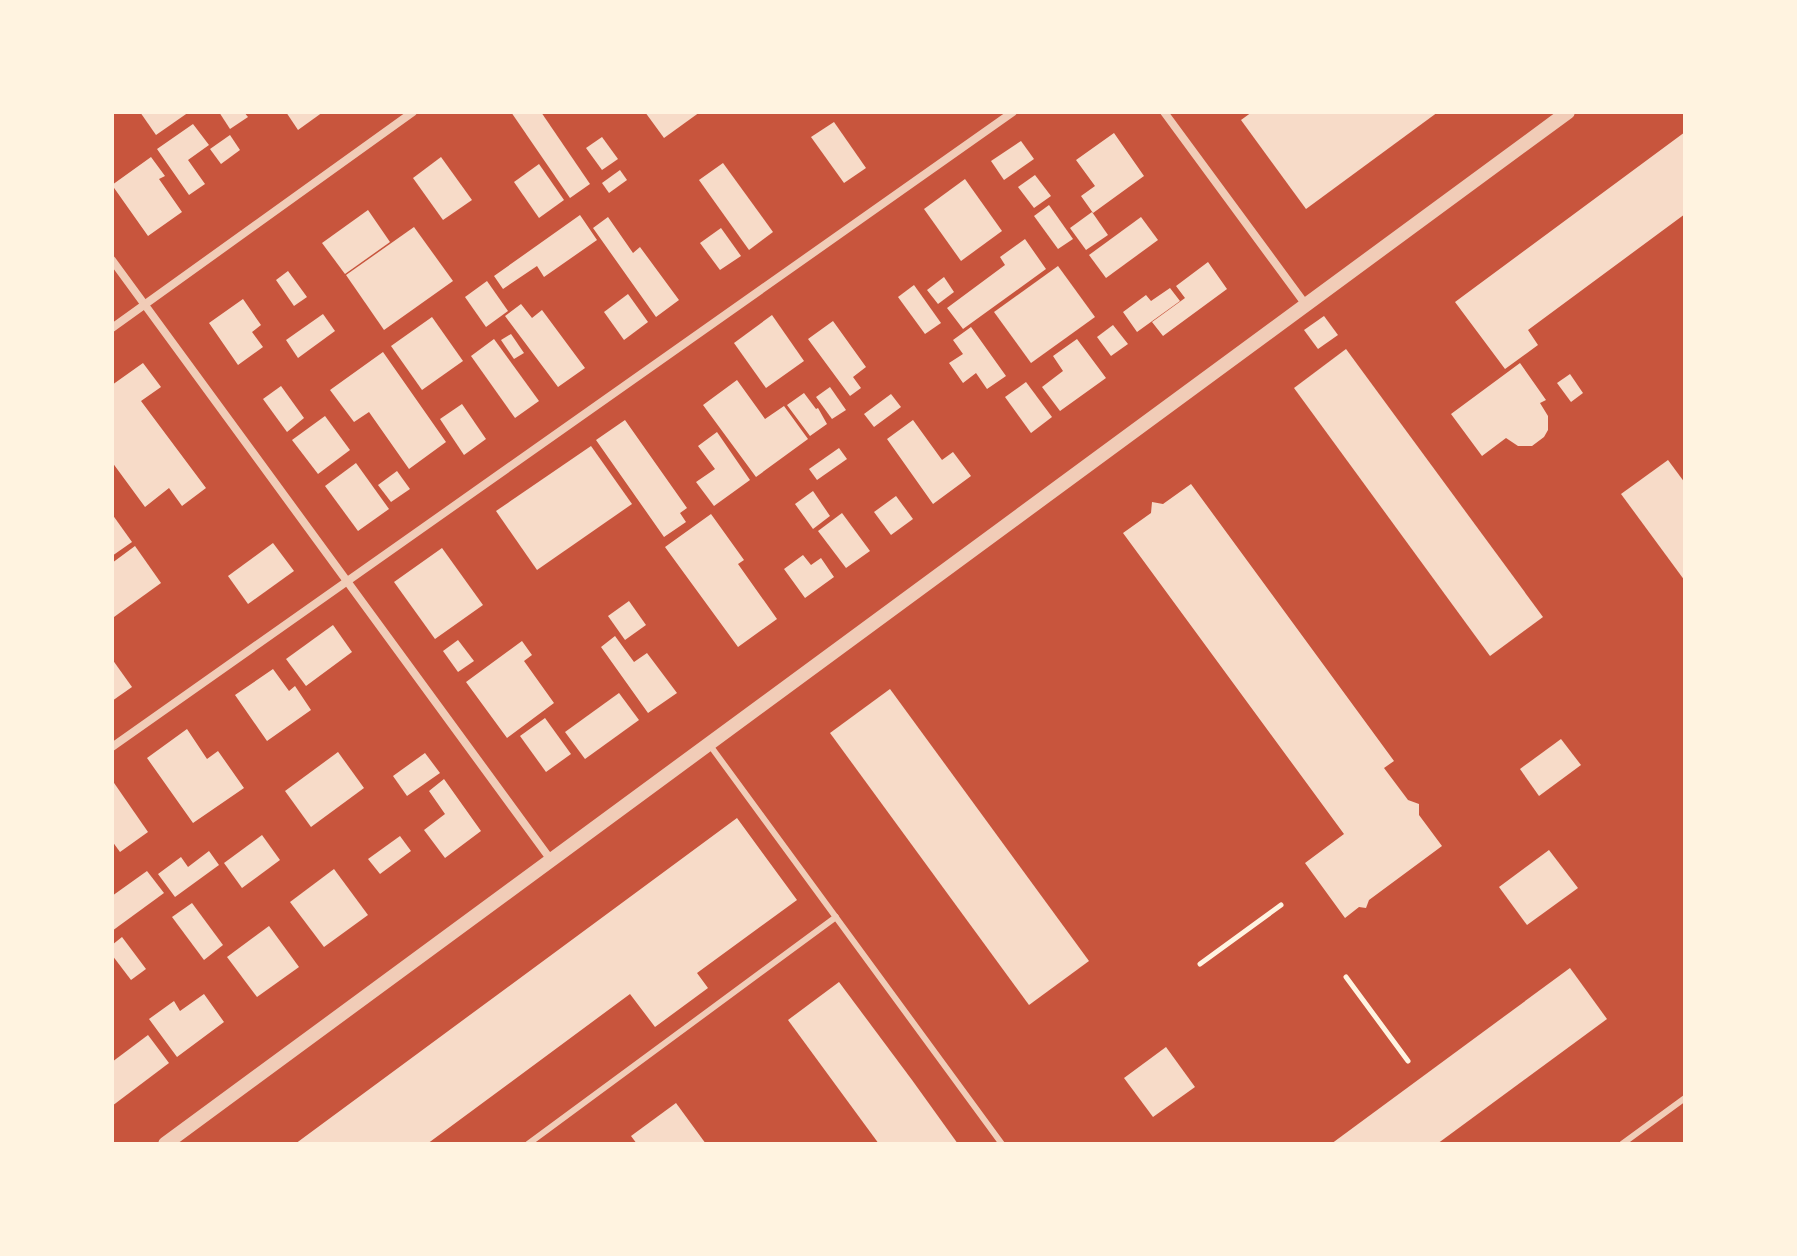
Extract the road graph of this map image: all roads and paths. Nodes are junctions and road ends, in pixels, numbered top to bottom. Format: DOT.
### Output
graph roads {
  1 [pos="413,112"];
  2 [pos="1013,112"];
  3 [pos="1164,112"];
  4 [pos="1568,112"];
  5 [pos="112,260"];
  6 [pos="144,305"];
  7 [pos="1306,305"];
  8 [pos="112,328"];
  9 [pos="346,582"];
  10 [pos="709,744"];
  11 [pos="112,747"];
  12 [pos="551,860"];
  13 [pos="1281,905"];
  14 [pos="836,917"];
  15 [pos="1200,964"];
  16 [pos="1346,977"];
  17 [pos="1408,1061"];
  18 [pos="1685,1098"];
  19 [pos="165,1144"];
  20 [pos="528,1144"];
  21 [pos="1002,1144"];
  22 [pos="1622,1144"];
  1 -- 6 [label="street"];
  2 -- 9 [label="street"];
  3 -- 7 [label="street"];
  4 -- 7 [label="street"];
  5 -- 6 [label="street"];
  6 -- 8 [label="street"];
  6 -- 9 [label="street"];
  7 -- 10 [label="street"];
  9 -- 11 [label="street"];
  9 -- 12 [label="street"];
  10 -- 12 [label="street"];
  10 -- 14 [label="lane"];
  12 -- 19 [label="street"];
  13 -- 15 [label="path"];
  14 -- 20 [label="lane"];
  14 -- 21 [label="lane"];
  16 -- 17 [label="path"];
  18 -- 22 [label="lane"];
}
